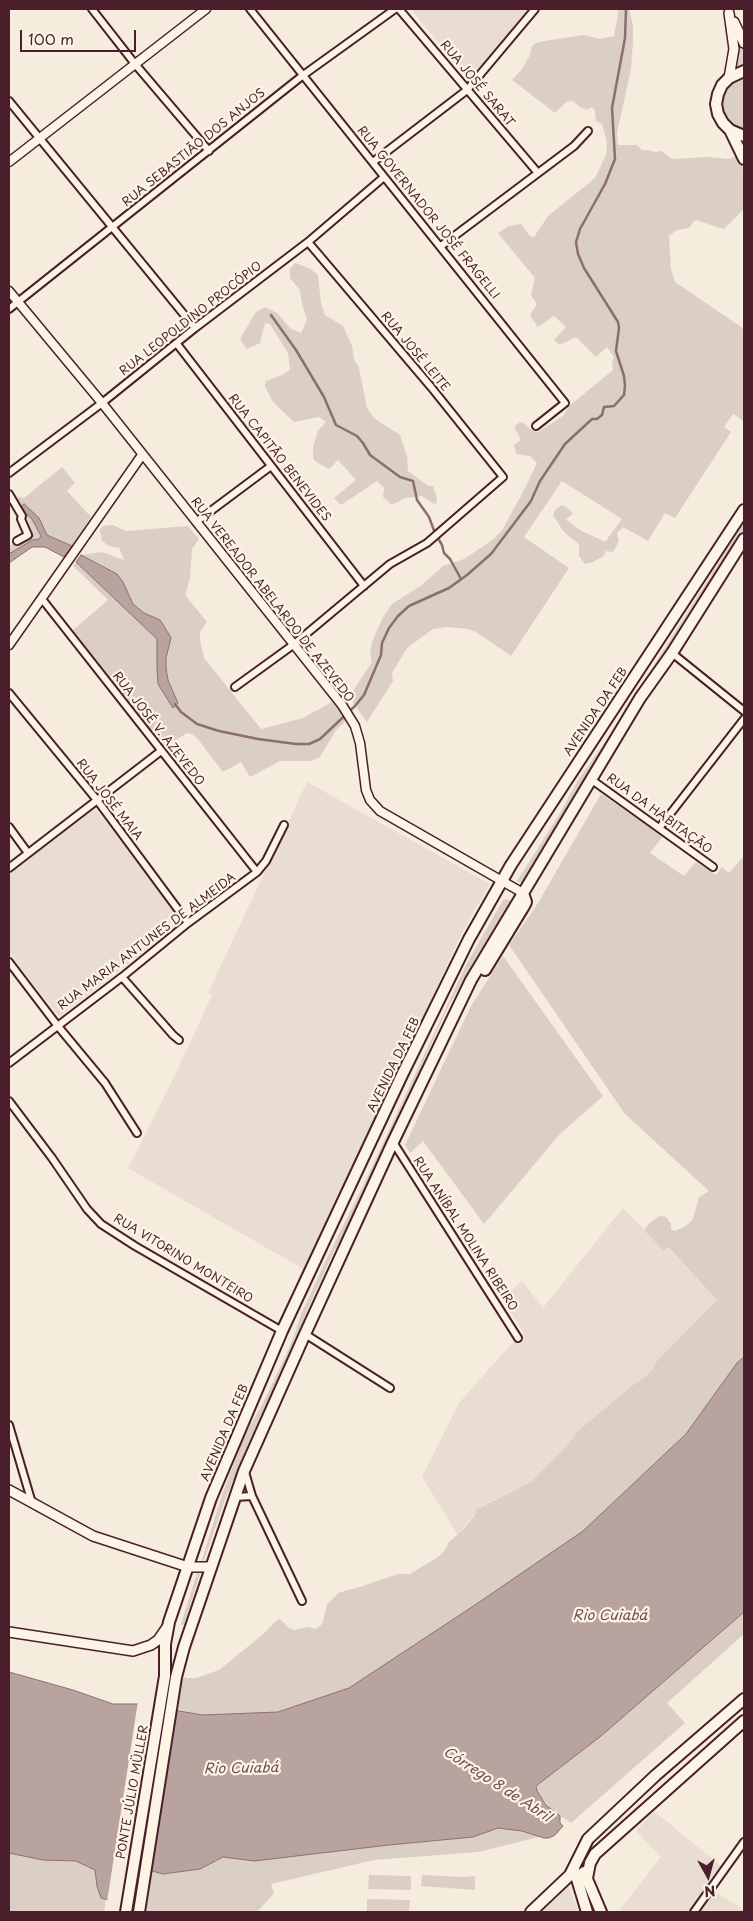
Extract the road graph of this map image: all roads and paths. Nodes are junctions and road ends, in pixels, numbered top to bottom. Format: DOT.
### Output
graph roads {
  1 [pos="92,9"];
  2 [pos="206,9"];
  3 [pos="250,9"];
  4 [pos="395,9"];
  5 [pos="400,9"];
  6 [pos="535,9"];
  7 [pos="728,11"];
  8 [pos="744,43"];
  9 [pos="135,64"];
  10 [pos="744,71"];
  11 [pos="302,76"];
  12 [pos="729,78"];
  13 [pos="467,90"];
  14 [pos="9,101"];
  15 [pos="730,130"];
  16 [pos="588,131"];
  17 [pos="744,136"];
  18 [pos="40,138"];
  19 [pos="209,151"];
  20 [pos="744,158"];
  21 [pos="9,162"];
  22 [pos="374,162"];
  23 [pos="538,173"];
  24 [pos="384,178"];
  25 [pos="112,228"];
  26 [pos="308,242"];
  27 [pos="441,246"];
  28 [pos="9,291"];
  29 [pos="18,302"];
  30 [pos="9,308"];
  31 [pos="196,328"];
  32 [pos="177,344"];
  33 [pos="102,403"];
  34 [pos="536,426"];
  35 [pos="142,455"];
  36 [pos="271,466"];
  37 [pos="9,473"];
  38 [pos="9,494"];
  39 [pos="744,510"];
  40 [pos="196,522"];
  41 [pos="744,539"];
  42 [pos="17,541"];
  43 [pos="364,586"];
  44 [pos="42,599"];
  45 [pos="9,645"];
  46 [pos="293,645"];
  47 [pos="672,653"];
  48 [pos="235,687"];
  49 [pos="9,694"];
  50 [pos="744,711"];
  51 [pos="744,719"];
  52 [pos="161,751"];
  53 [pos="592,780"];
  54 [pos="97,800"];
  55 [pos="284,825"];
  56 [pos="9,827"];
  57 [pos="660,828"];
  58 [pos="28,852"];
  59 [pos="713,867"];
  60 [pos="9,868"];
  61 [pos="257,872"];
  62 [pos="502,880"];
  63 [pos="523,893"];
  64 [pos="188,923"];
  65 [pos="9,962"];
  66 [pos="122,977"];
  67 [pos="57,1025"];
  68 [pos="180,1040"];
  69 [pos="9,1063"];
  70 [pos="9,1101"];
  71 [pos="137,1133"];
  72 [pos="393,1142"];
  73 [pos="282,1330"];
  74 [pos="305,1334"];
  75 [pos="518,1338"];
  76 [pos="390,1388"];
  77 [pos="9,1425"];
  78 [pos="244,1471"];
  79 [pos="9,1490"];
  80 [pos="252,1496"];
  81 [pos="235,1497"];
  82 [pos="32,1504"];
  83 [pos="188,1567"];
  84 [pos="210,1567"];
  85 [pos="302,1601"];
  86 [pos="169,1622"];
  87 [pos="9,1632"];
  88 [pos="165,1676"];
  89 [pos="744,1699"];
  90 [pos="743,1724"];
  91 [pos="744,1842"];
  92 [pos="584,1845"];
  93 [pos="601,1849"];
  94 [pos="574,1869"];
  95 [pos="587,1878"];
  96 [pos="126,1912"];
  97 [pos="139,1912"];
  98 [pos="531,1912"];
  99 [pos="587,1912"];
  100 [pos="601,1912"];
  101 [pos="694,1912"];
  1 -- 9 [label="street"];
  2 -- 9 [label="street"];
  3 -- 11 [label="street, RUA GOVERNADOR JOSÉ FRAGELLI"];
  4 -- 11 [label="street, RUA SEBASTIÃO DOS ANJOS"];
  5 -- 13 [label="street, RUA JOSÉ SARAT"];
  6 -- 13 [label="street"];
  7 -- 8 [label="main road"];
  7 -- 12 [label="main road"];
  9 -- 18 [label="street"];
  9 -- 19 [label="street"];
  10 -- 12 [label="main road"];
  11 -- 19 [label="street, RUA SEBASTIÃO DOS ANJOS"];
  11 -- 22 [label="street, RUA GOVERNADOR JOSÉ FRAGELLI"];
  12 -- 15 [label="main road"];
  13 -- 22 [label="street"];
  13 -- 23 [label="street, RUA JOSÉ SARAT"];
  14 -- 18 [label="street"];
  15 -- 17 [label="main road"];
  15 -- 20 [label="main road"];
  16 -- 23 [label="street"];
  18 -- 21 [label="street"];
  18 -- 25 [label="street"];
  19 -- 25 [label="street, RUA SEBASTIÃO DOS ANJOS"];
  22 -- 24 [label="street, RUA GOVERNADOR JOSÉ FRAGELLI"];
  23 -- 27 [label="street"];
  24 -- 26 [label="street, RUA LEOPOLDINO PROCÓPIO"];
  24 -- 27 [label="street, RUA GOVERNADOR JOSÉ FRAGELLI"];
  25 -- 29 [label="street, RUA SEBASTIÃO DOS ANJOS"];
  25 -- 31 [label="street"];
  26 -- 31 [label="street, RUA LEOPOLDINO PROCÓPIO"];
  26 -- 43 [label="street, RUA JOSÉ LEITE"];
  27 -- 34 [label="street, RUA GOVERNADOR JOSÉ FRAGELLI"];
  28 -- 29 [label="street, RUA VEREADOR ABELARDO DE AZEVEDO"];
  29 -- 30 [label="street, RUA SEBASTIÃO DOS ANJOS"];
  29 -- 33 [label="street, RUA VEREADOR ABELARDO DE AZEVEDO"];
  31 -- 32 [label="street, RUA LEOPOLDINO PROCÓPIO"];
  32 -- 33 [label="street, RUA LEOPOLDINO PROCÓPIO"];
  32 -- 36 [label="street, RUA CAPITÃO BENEVIDES"];
  33 -- 35 [label="street, RUA VEREADOR ABELARDO DE AZEVEDO"];
  33 -- 37 [label="street, RUA LEOPOLDINO PROCÓPIO"];
  35 -- 40 [label="street, RUA VEREADOR ABELARDO DE AZEVEDO"];
  35 -- 44 [label="street"];
  36 -- 40 [label="street"];
  36 -- 43 [label="street, RUA CAPITÃO BENEVIDES"];
  38 -- 42 [label="street"];
  39 -- 62 [label="main road, AVENIDA DA FEB"];
  40 -- 46 [label="street, RUA VEREADOR ABELARDO DE AZEVEDO"];
  41 -- 47 [label="main road"];
  43 -- 46 [label="street"];
  44 -- 45 [label="street"];
  44 -- 52 [label="street, RUA JOSÉ V. AZEVEDO"];
  46 -- 48 [label="street"];
  46 -- 62 [label="street, RUA VEREADOR ABELARDO DE AZEVEDO"];
  47 -- 50 [label="street"];
  47 -- 53 [label="main road"];
  49 -- 54 [label="street, RUA JOSÉ MAIA"];
  51 -- 57 [label="street"];
  52 -- 54 [label="street"];
  52 -- 61 [label="street, RUA JOSÉ V. AZEVEDO"];
  53 -- 57 [label="street, RUA DA HABITAÇÃO"];
  53 -- 63 [label="main road"];
  54 -- 58 [label="street"];
  54 -- 64 [label="street, RUA JOSÉ MAIA"];
  55 -- 61 [label="street, RUA MARIA ANTUNES DE ALMEIDA"];
  56 -- 58 [label="street"];
  57 -- 59 [label="street, RUA DA HABITAÇÃO"];
  58 -- 60 [label="street"];
  61 -- 64 [label="street, RUA MARIA ANTUNES DE ALMEIDA"];
  62 -- 63 [label="street, RUA VEREADOR ABELARDO DE AZEVEDO"];
  62 -- 73 [label="main road, AVENIDA DA FEB"];
  63 -- 72 [label="main road"];
  64 -- 66 [label="street, RUA MARIA ANTUNES DE ALMEIDA"];
  65 -- 67 [label="street"];
  66 -- 67 [label="street, RUA MARIA ANTUNES DE ALMEIDA"];
  66 -- 68 [label="street"];
  67 -- 69 [label="street, RUA MARIA ANTUNES DE ALMEIDA"];
  67 -- 71 [label="street"];
  70 -- 73 [label="street, RUA VITORINO MONTEIRO"];
  72 -- 74 [label="main road"];
  72 -- 75 [label="street, RUA ANÍBAL MOLINA RIBEIRO"];
  73 -- 83 [label="main road, AVENIDA DA FEB"];
  74 -- 76 [label="street"];
  74 -- 78 [label="main road"];
  77 -- 82 [label="street"];
  78 -- 80 [label="street"];
  78 -- 81 [label="main road"];
  79 -- 82 [label="main road"];
  80 -- 81 [label="street"];
  80 -- 85 [label="street"];
  81 -- 84 [label="main road"];
  82 -- 83 [label="main road"];
  83 -- 84 [label="main road"];
  83 -- 86 [label="main road, AVENIDA DA FEB"];
  84 -- 97 [label="main road, PONTE JÚLIO MÜLLER"];
  86 -- 87 [label="main road"];
  86 -- 88 [label="main road, AVENIDA DA FEB"];
  88 -- 96 [label="main road, PONTE JÚLIO MÜLLER"];
  89 -- 92 [label="main road"];
  90 -- 93 [label="main road"];
  91 -- 101 [label="street"];
  92 -- 93 [label="main road"];
  92 -- 94 [label="main road"];
  93 -- 95 [label="main road"];
  94 -- 95 [label="main road"];
  94 -- 98 [label="main road"];
  94 -- 99 [label="main road"];
  95 -- 100 [label="main road"];
}
